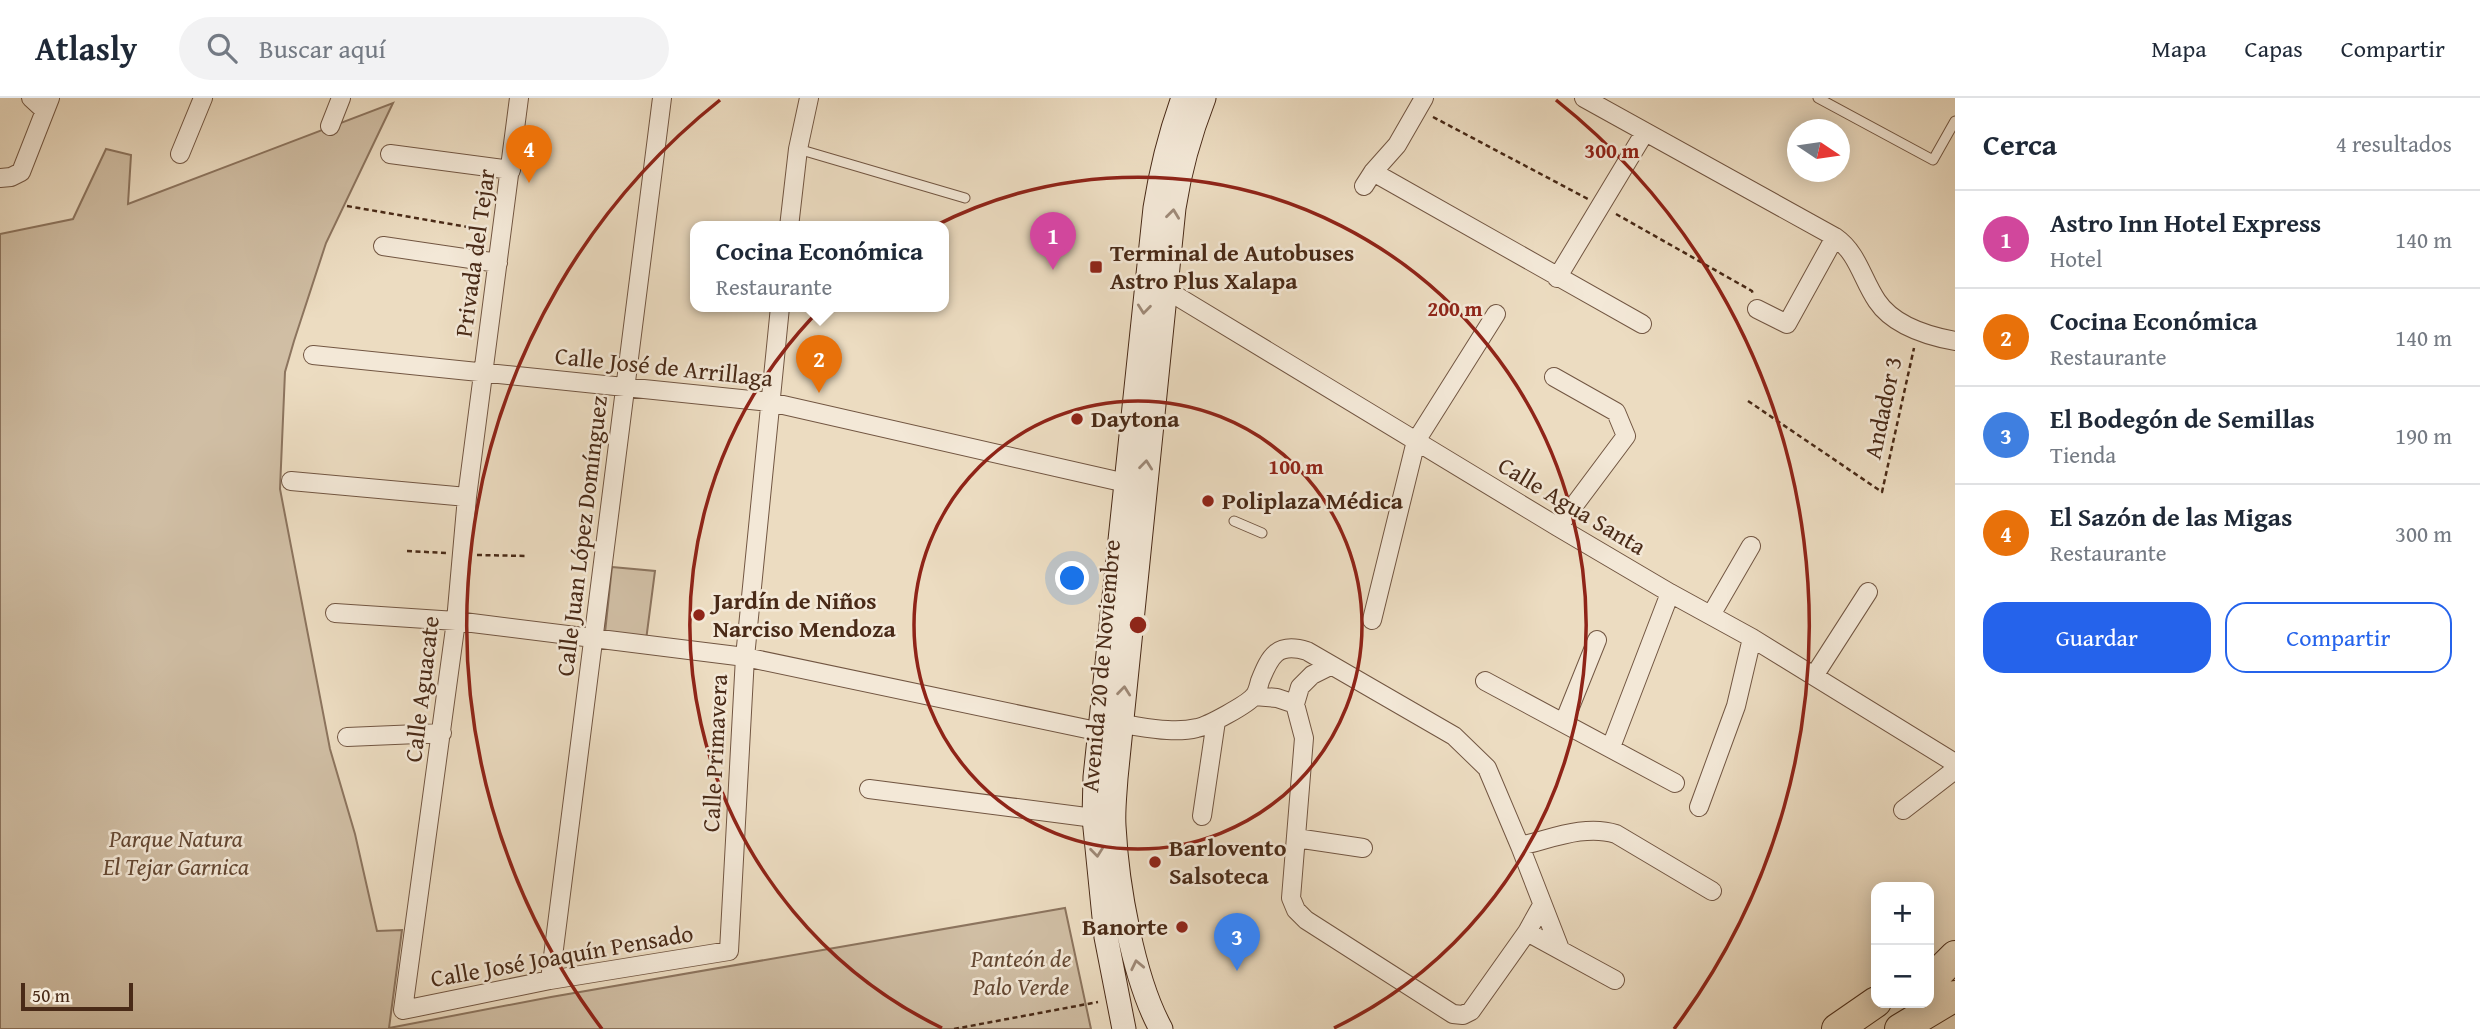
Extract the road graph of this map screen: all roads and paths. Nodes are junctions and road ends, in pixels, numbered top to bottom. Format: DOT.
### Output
graph roads {
  1 [pos="204,98"];
  2 [pos="341,98"];
  3 [pos="519,98"];
  4 [pos="662,98"];
  5 [pos="809,98"];
  6 [pos="1183,98"];
  7 [pos="1204,98"];
  8 [pos="1424,98"];
  9 [pos="1584,98"];
  10 [pos="1818,98"];
  11 [pos="42,102"];
  12 [pos="1955,121"];
  13 [pos="330,126"];
  14 [pos="1645,132"];
  15 [pos="798,149"];
  16 [pos="180,154"];
  17 [pos="390,154"];
  18 [pos="511,170"];
  19 [pos="0,178"];
  20 [pos="965,198"];
  21 [pos="347,206"];
  22 [pos="790,221"];
  23 [pos="502,233"];
  24 [pos="1835,237"];
  25 [pos="383,246"];
  26 [pos="498,263"];
  27 [pos="1557,278"];
  28 [pos="1165,289"];
  29 [pos="1757,309"];
  30 [pos="779,312"];
  31 [pos="1496,314"];
  32 [pos="1642,324"];
  33 [pos="1918,331"];
  34 [pos="1955,341"];
  35 [pos="313,355"];
  36 [pos="482,373"];
  37 [pos="1555,377"];
  38 [pos="624,387"];
  39 [pos="1748,401"];
  40 [pos="770,402"];
  41 [pos="1416,441"];
  42 [pos="291,481"];
  43 [pos="1126,483"];
  44 [pos="467,497"];
  45 [pos="1234,521"];
  46 [pos="1558,527"];
  47 [pos="1262,533"];
  48 [pos="1751,546"];
  49 [pos="1868,592"];
  50 [pos="1670,593"];
  51 [pos="335,613"];
  52 [pos="1711,615"];
  53 [pos="1372,620"];
  54 [pos="456,621"];
  55 [pos="595,637"];
  56 [pos="1752,638"];
  57 [pos="1597,640"];
  58 [pos="745,657"];
  59 [pos="1330,666"];
  60 [pos="1814,676"];
  61 [pos="1485,681"];
  62 [pos="1254,696"];
  63 [pos="1295,704"];
  64 [pos="1216,721"];
  65 [pos="1564,722"];
  66 [pos="1111,728"];
  67 [pos="442,733"];
  68 [pos="347,737"];
  69 [pos="1611,747"];
  70 [pos="1955,763"];
  71 [pos="1955,770"];
  72 [pos="1675,783"];
  73 [pos="869,789"];
  74 [pos="1699,807"];
  75 [pos="1903,810"];
  76 [pos="1202,816"];
  77 [pos="1094,818"];
  78 [pos="1296,838"];
  79 [pos="1520,846"];
  80 [pos="1363,848"];
  81 [pos="1713,891"];
  82 [pos="1542,905"];
  83 [pos="1527,932"];
  84 [pos="1955,946"];
  85 [pos="1559,948"];
  86 [pos="729,951"];
  87 [pos="1955,956"];
  88 [pos="1934,961"];
  89 [pos="1934,977"];
  90 [pos="551,980"];
  91 [pos="1615,980"];
  92 [pos="1955,996"];
  93 [pos="1119,999"];
  94 [pos="1955,1002"];
  95 [pos="1871,1005"];
  96 [pos="1895,1008"];
  97 [pos="403,1010"];
  98 [pos="954,1029"];
  99 [pos="1124,1029"];
  100 [pos="1161,1029"];
  101 [pos="1836,1029"];
  102 [pos="1867,1029"];
  103 [pos="1900,1029"];
  104 [pos="1921,1029"];
  1 -- 16 [label="street"];
  2 -- 13 [label="street"];
  3 -- 18 [label="street, Privada del Tejar"];
  4 -- 38 [label="street, Calle Juan López Domínguez"];
  5 -- 15 [label="street"];
  6 -- 43 [label="main road, Avenida 20 de Noviembre, one-way"];
  28 -- 7 [label="main road, Avenida 20 de Noviembre, one-way"];
  8 -- 27 [label="street"];
  9 -- 14 [label="street"];
  10 -- 12 [label="lane"];
  11 -- 19 [label="street"];
  14 -- 24 [label="street"];
  14 -- 27 [label="street"];
  15 -- 20 [label="lane"];
  15 -- 22 [label="street"];
  17 -- 18 [label="street"];
  18 -- 23 [label="street, Privada del Tejar"];
  21 -- 23 [label="path"];
  23 -- 26 [label="street, Privada del Tejar"];
  24 -- 29 [label="street"];
  24 -- 33 [label="street"];
  25 -- 26 [label="street"];
  26 -- 36 [label="street, Privada del Tejar"];
  27 -- 32 [label="street"];
  28 -- 41 [label="street, Calle Agua Santa"];
  66 -- 28 [label="main road, Avenida 20 de Noviembre, one-way"];
  30 -- 40 [label="street, Calle Primavera"];
  31 -- 41 [label="street"];
  33 -- 34 [label="street"];
  33 -- 39 [label="path, Andador 3"];
  35 -- 36 [label="street, Calle José de Arrillaga"];
  36 -- 38 [label="street, Calle José de Arrillaga"];
  36 -- 44 [label="street, Calle Aguacate"];
  37 -- 46 [label="street"];
  38 -- 40 [label="street, Calle José de Arrillaga"];
  38 -- 55 [label="street, Calle Juan López Domínguez"];
  40 -- 43 [label="street, Calle José de Arrillaga"];
  40 -- 58 [label="street, Calle Primavera"];
  41 -- 46 [label="street, Calle Agua Santa"];
  41 -- 53 [label="street"];
  42 -- 44 [label="street"];
  43 -- 66 [label="main road, Avenida 20 de Noviembre"];
  44 -- 54 [label="street, Calle Aguacate"];
  45 -- 47 [label="lane"];
  46 -- 50 [label="street, Calle Agua Santa"];
  48 -- 52 [label="street"];
  49 -- 60 [label="street"];
  50 -- 52 [label="street, Calle Agua Santa"];
  50 -- 69 [label="street"];
  51 -- 54 [label="street"];
  52 -- 56 [label="street, Calle Agua Santa"];
  54 -- 55 [label="street"];
  54 -- 67 [label="street, Calle Aguacate"];
  55 -- 58 [label="street"];
  55 -- 90 [label="street, Calle Juan López Domínguez"];
  56 -- 60 [label="street, Calle Agua Santa"];
  56 -- 74 [label="street"];
  57 -- 65 [label="street"];
  58 -- 66 [label="street"];
  58 -- 86 [label="street, Calle Primavera"];
  59 -- 62 [label="street"];
  59 -- 63 [label="street"];
  59 -- 79 [label="street"];
  60 -- 70 [label="street, Calle Agua Santa"];
  61 -- 65 [label="street"];
  62 -- 63 [label="street"];
  62 -- 64 [label="street"];
  63 -- 78 [label="street"];
  64 -- 66 [label="street"];
  64 -- 76 [label="street"];
  65 -- 69 [label="street"];
  66 -- 77 [label="main road, Avenida 20 de Noviembre"];
  100 -- 66 [label="main road, Avenida 20 de Noviembre, one-way"];
  67 -- 68 [label="street"];
  67 -- 97 [label="street, Calle Aguacate"];
  69 -- 72 [label="street"];
  71 -- 75 [label="street"];
  73 -- 77 [label="street"];
  77 -- 93 [label="main road, Avenida 20 de Noviembre, one-way"];
  78 -- 80 [label="street"];
  78 -- 83 [label="street"];
  79 -- 81 [label="street"];
  79 -- 82 [label="street"];
  82 -- 83 [label="street"];
  82 -- 85 [label="street"];
  83 -- 85 [label="street"];
  84 -- 88 [label="highway"];
  85 -- 91 [label="street"];
  86 -- 90 [label="street, Calle José Joaquín Pensado"];
  87 -- 89 [label="highway"];
  90 -- 97 [label="street, Calle José Joaquín Pensado"];
  92 -- 103 [label="highway"];
  93 -- 98 [label="path"];
  93 -- 99 [label="main road, Avenida 20 de Noviembre"];
  94 -- 104 [label="highway"];
  95 -- 101 [label="highway"];
  96 -- 102 [label="highway"];
}
